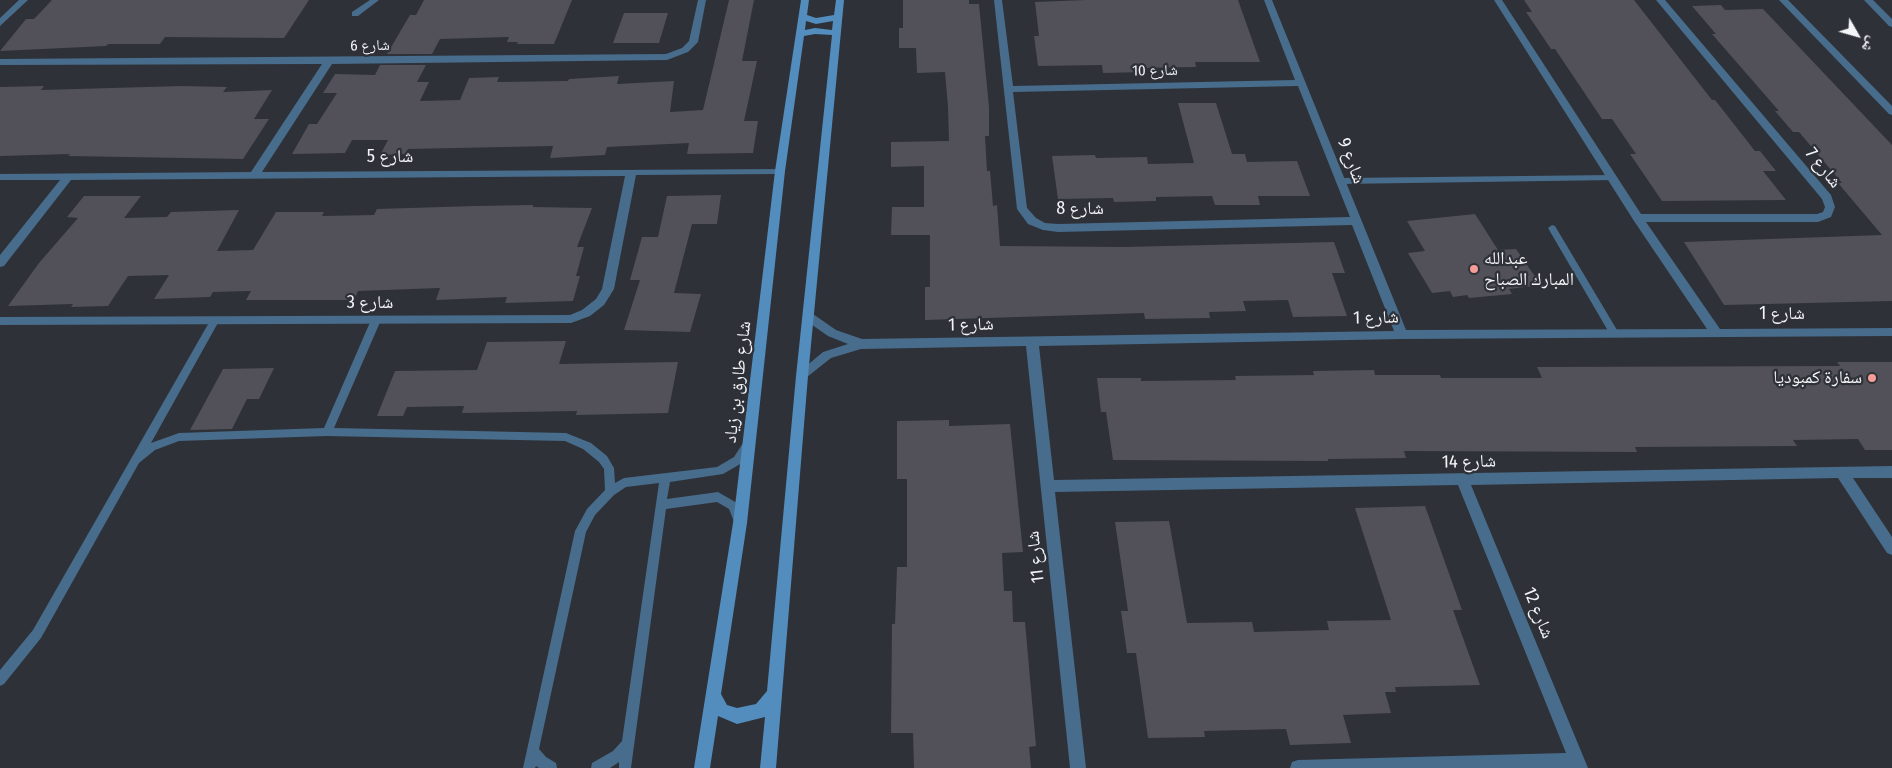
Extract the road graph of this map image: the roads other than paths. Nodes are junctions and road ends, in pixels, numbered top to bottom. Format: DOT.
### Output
graph roads {
  1 [pos="24,0"];
  2 [pos="375,0"];
  3 [pos="702,0"];
  4 [pos="805,0"];
  5 [pos="840,0"];
  6 [pos="998,0"];
  7 [pos="1268,0"];
  8 [pos="1498,0"];
  9 [pos="1660,0"];
  10 [pos="1784,0"];
  11 [pos="1868,0"];
  12 [pos="355,14"];
  13 [pos="803,17"];
  14 [pos="839,17"];
  15 [pos="0,23"];
  16 [pos="1892,24"];
  17 [pos="837,33"];
  18 [pos="800,34"];
  19 [pos="329,61"];
  20 [pos="0,62"];
  21 [pos="1302,83"];
  22 [pos="1009,89"];
  23 [pos="1892,112"];
  24 [pos="780,171"];
  25 [pos="631,172"];
  26 [pos="254,175"];
  27 [pos="0,177"];
  28 [pos="68,177"];
  29 [pos="1612,178"];
  30 [pos="1341,181"];
  31 [pos="1638,218"];
  32 [pos="1356,222"];
  33 [pos="1552,228"];
  34 [pos="0,263"];
  35 [pos="809,317"];
  36 [pos="376,320"];
  37 [pos="0,321"];
  38 [pos="214,321"];
  39 [pos="1716,332"];
  40 [pos="1892,332"];
  41 [pos="1614,333"];
  42 [pos="1402,335"];
  43 [pos="1032,342"];
  44 [pos="861,344"];
  45 [pos="802,376"];
  46 [pos="327,432"];
  47 [pos="748,443"];
  48 [pos="134,461"];
  49 [pos="1892,472"];
  50 [pos="1843,474"];
  51 [pos="665,478"];
  52 [pos="1462,481"];
  53 [pos="1047,486"];
  54 [pos="610,492"];
  55 [pos="661,505"];
  56 [pos="740,523"];
  57 [pos="1892,549"];
  58 [pos="0,680"];
  59 [pos="776,683"];
  60 [pos="713,692"];
  61 [pos="630,743"];
  62 [pos="532,750"];
  63 [pos="701,765"];
  64 [pos="1578,765"];
  65 [pos="528,768"];
  66 [pos="551,768"];
  67 [pos="597,768"];
  68 [pos="625,768"];
  69 [pos="768,768"];
  70 [pos="1078,768"];
  71 [pos="1298,768"];
  1 -- 15 [label="street"];
  2 -- 12 [label="lane"];
  3 -- 19 [label="street, شارع 6"];
  4 -- 13 [label="main road, شارع طارق بن زياد"];
  5 -- 14 [label="main road"];
  6 -- 22 [label="street, شارع 8"];
  7 -- 21 [label="street, شارع 9"];
  8 -- 29 [label="street"];
  9 -- 31 [label="street, شارع 7"];
  10 -- 23 [label="street"];
  11 -- 16 [label="street"];
  13 -- 14 [label="main road"];
  13 -- 18 [label="main road, شارع طارق بن زياد"];
  14 -- 17 [label="main road"];
  17 -- 18 [label="main road"];
  17 -- 35 [label="main road"];
  18 -- 24 [label="main road, شارع طارق بن زياد"];
  19 -- 20 [label="street, شارع 6"];
  19 -- 26 [label="street"];
  21 -- 22 [label="street, شارع 10"];
  21 -- 30 [label="street, شارع 9"];
  22 -- 32 [label="street, شارع 8"];
  24 -- 25 [label="street, شارع 5"];
  24 -- 47 [label="main road, شارع طارق بن زياد"];
  25 -- 26 [label="street, شارع 5"];
  25 -- 36 [label="street, شارع 3"];
  26 -- 28 [label="street, شارع 5"];
  27 -- 28 [label="street, شارع 5"];
  28 -- 34 [label="street"];
  29 -- 30 [label="lane"];
  29 -- 31 [label="street"];
  30 -- 32 [label="street, شارع 9"];
  31 -- 39 [label="street"];
  32 -- 42 [label="street, شارع 9"];
  33 -- 41 [label="lane"];
  35 -- 44 [label="street, شارع 1"];
  35 -- 45 [label="main road"];
  36 -- 38 [label="street, شارع 3"];
  36 -- 46 [label="lane"];
  37 -- 38 [label="street, شارع 3"];
  38 -- 48 [label="lane"];
  39 -- 40 [label="street, شارع 1"];
  39 -- 41 [label="street, شارع 1"];
  41 -- 42 [label="street, شارع 1"];
  42 -- 43 [label="street, شارع 1"];
  43 -- 44 [label="street, شارع 1"];
  43 -- 53 [label="street, شارع 11"];
  44 -- 45 [label="street, شارع 1"];
  45 -- 59 [label="main road"];
  46 -- 48 [label="lane"];
  46 -- 54 [label="lane"];
  47 -- 51 [label="lane"];
  47 -- 56 [label="main road, شارع طارق بن زياد"];
  48 -- 58 [label="lane"];
  49 -- 50 [label="street, شارع 14"];
  50 -- 52 [label="street, شارع 14"];
  50 -- 57 [label="street"];
  51 -- 54 [label="lane"];
  51 -- 55 [label="lane"];
  52 -- 53 [label="street, شارع 14"];
  52 -- 64 [label="street, شارع 12"];
  53 -- 70 [label="street, شارع 11"];
  54 -- 62 [label="lane"];
  55 -- 56 [label="lane"];
  55 -- 61 [label="lane"];
  56 -- 60 [label="main road, شارع طارق بن زياد"];
  59 -- 60 [label="main road"];
  59 -- 69 [label="main road"];
  60 -- 63 [label="main road, شارع طارق بن زياد"];
  61 -- 67 [label="lane"];
  61 -- 68 [label="lane"];
  62 -- 65 [label="lane"];
  62 -- 66 [label="lane"];
  64 -- 71 [label="street, شارع 12"];
}
